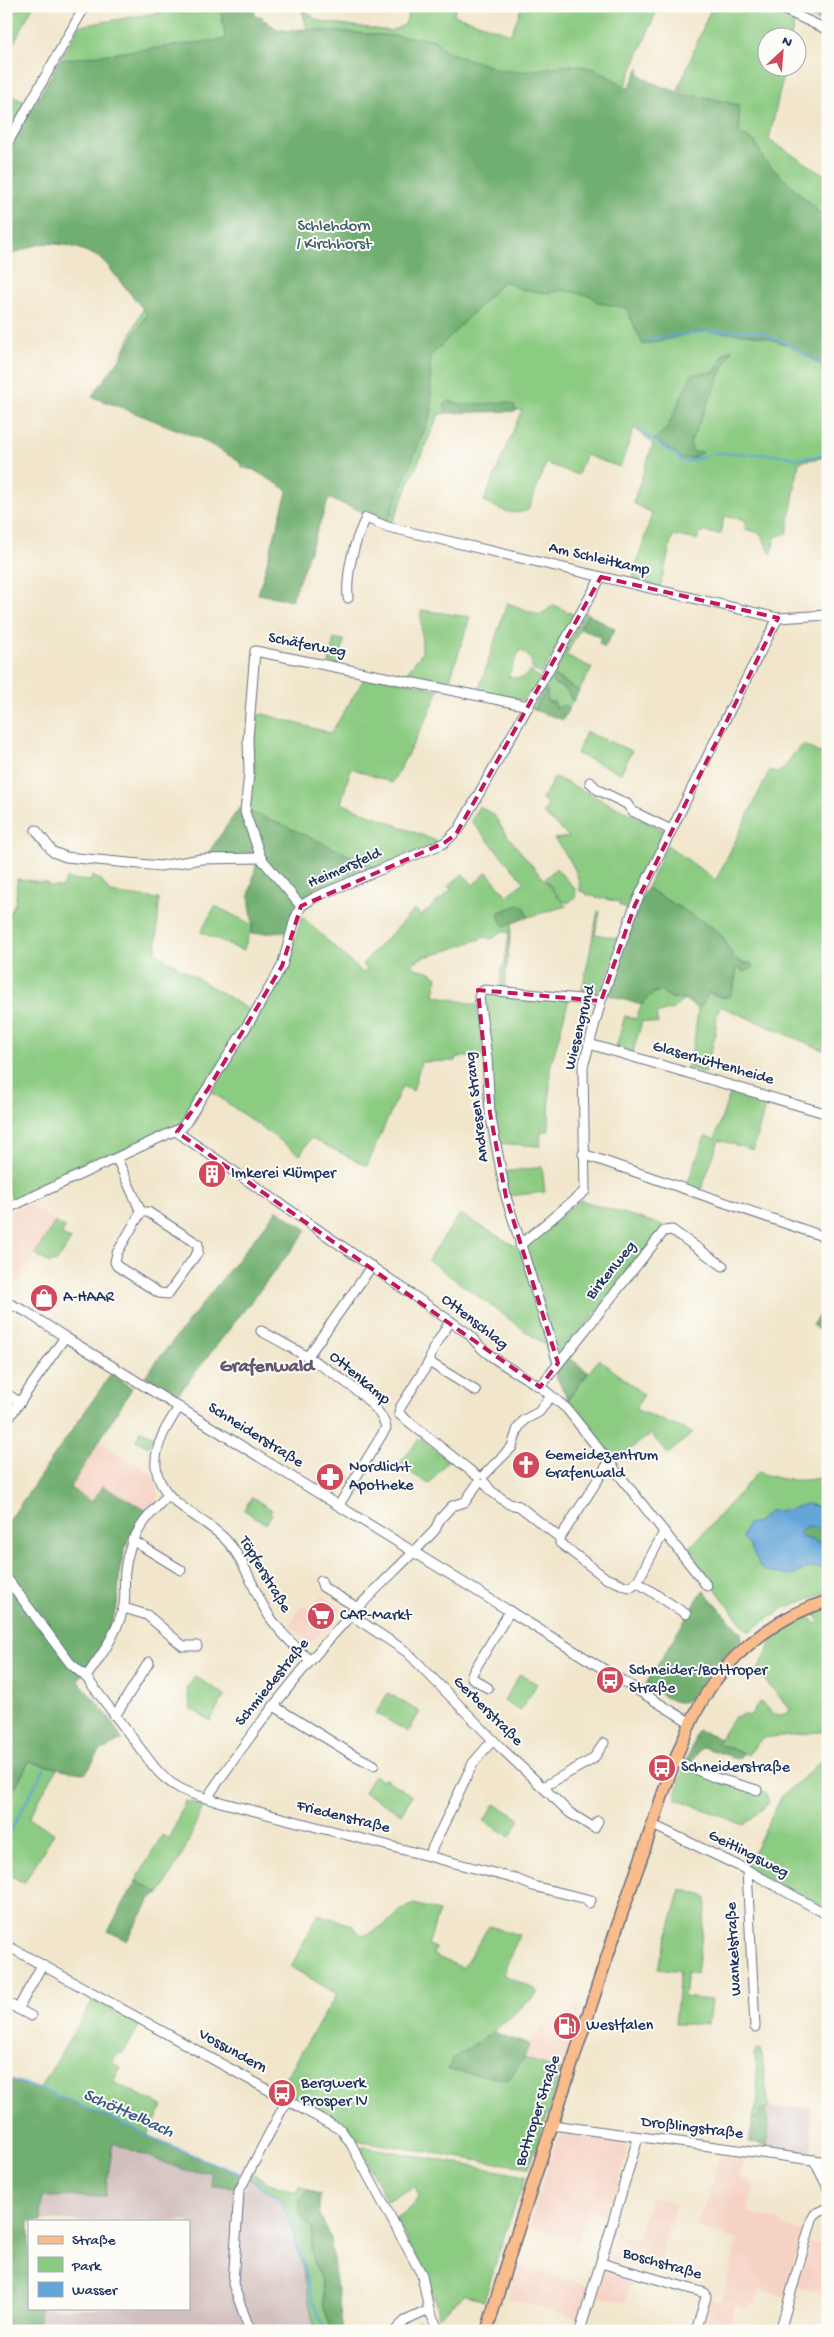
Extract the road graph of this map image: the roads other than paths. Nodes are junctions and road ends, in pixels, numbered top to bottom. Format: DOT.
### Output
graph roads {
  1 [pos="85,6"];
  2 [pos="776,6"];
  3 [pos="828,30"];
  4 [pos="6,146"];
  5 [pos="601,577"];
  6 [pos="348,598"];
  7 [pos="828,615"];
  8 [pos="778,618"];
  9 [pos="529,706"];
  10 [pos="590,782"];
  11 [pos="36,830"];
  12 [pos="671,830"];
  13 [pos="260,858"];
  14 [pos="301,906"];
  15 [pos="601,1001"];
  16 [pos="589,1044"];
  17 [pos="828,1114"];
  18 [pos="177,1132"];
  19 [pos="583,1154"];
  20 [pos="117,1159"];
  21 [pos="6,1209"];
  22 [pos="142,1212"];
  23 [pos="828,1238"];
  24 [pos="520,1245"];
  25 [pos="372,1266"];
  26 [pos="724,1266"];
  27 [pos="6,1302"];
  28 [pos="450,1322"];
  29 [pos="262,1331"];
  30 [pos="65,1337"];
  31 [pos="308,1356"];
  32 [pos="429,1362"];
  33 [pos="558,1362"];
  34 [pos="540,1387"];
  35 [pos="476,1391"];
  36 [pos="6,1393"];
  37 [pos="551,1396"];
  38 [pos="20,1403"];
  39 [pos="179,1407"];
  40 [pos="6,1422"];
  41 [pos="610,1461"];
  42 [pos="481,1480"];
  43 [pos="168,1495"];
  44 [pos="339,1505"];
  45 [pos="664,1532"];
  46 [pos="560,1538"];
  47 [pos="132,1540"];
  48 [pos="415,1552"];
  49 [pos="181,1570"];
  50 [pos="6,1577"];
  51 [pos="322,1581"];
  52 [pos="636,1582"];
  53 [pos="708,1586"];
  54 [pos="828,1602"];
  55 [pos="124,1608"];
  56 [pos="510,1611"];
  57 [pos="354,1612"];
  58 [pos="686,1614"];
  59 [pos="197,1646"];
  60 [pos="310,1661"];
  61 [pos="149,1662"];
  62 [pos="86,1677"];
  63 [pos="488,1688"];
  64 [pos="274,1706"];
  65 [pos="115,1716"];
  66 [pos="691,1723"];
  67 [pos="493,1740"];
  68 [pos="604,1743"];
  69 [pos="676,1761"];
  70 [pos="374,1765"];
  71 [pos="543,1787"];
  72 [pos="757,1790"];
  73 [pos="209,1799"];
  74 [pos="598,1821"];
  75 [pos="653,1825"];
  76 [pos="429,1855"];
  77 [pos="746,1870"];
  78 [pos="590,1903"];
  79 [pos="828,1915"];
  80 [pos="6,1945"];
  81 [pos="42,1965"];
  82 [pos="6,2002"];
  83 [pos="18,2009"];
  84 [pos="31,2016"];
  85 [pos="755,2027"];
  86 [pos="287,2100"];
  87 [pos="552,2125"];
  88 [pos="638,2138"];
  89 [pos="814,2160"];
  90 [pos="828,2162"];
  91 [pos="828,2188"];
  92 [pos="828,2208"];
  93 [pos="600,2263"];
  94 [pos="429,2310"];
  95 [pos="250,2331"];
  96 [pos="395,2331"];
  97 [pos="439,2331"];
  98 [pos="487,2331"];
  99 [pos="580,2331"];
  100 [pos="696,2331"];
  101 [pos="780,2331"];
  1 -- 4 [label="street"];
  2 -- 3 [label="street"];
  5 -- 6 [label="street, Am Schleitkamp"];
  5 -- 8 [label="street, Am Schleitkamp"];
  5 -- 9 [label="street, Heimersfeld"];
  7 -- 8 [label="street, Am Schleitkamp"];
  8 -- 12 [label="street, Wiesengrund"];
  9 -- 13 [label="street, Schäferweg"];
  9 -- 14 [label="street, Heimersfeld"];
  10 -- 12 [label="street"];
  11 -- 13 [label="street"];
  12 -- 15 [label="street, Wiesengrund"];
  13 -- 14 [label="street, Schäferweg"];
  14 -- 18 [label="street, Heimersfeld"];
  15 -- 16 [label="street, Wiesengrund"];
  15 -- 24 [label="street, Andresen Strang"];
  16 -- 17 [label="street, Glaserhüttenheide"];
  16 -- 19 [label="street, Wiesengrund"];
  18 -- 20 [label="street, Heimersfeld"];
  18 -- 25 [label="street, Ottenschlag"];
  19 -- 23 [label="street"];
  19 -- 24 [label="street, Wiesengrund"];
  20 -- 21 [label="street, Heimersfeld"];
  20 -- 22 [label="street"];
  22 -- 22 [label="street"];
  24 -- 33 [label="street, Andresen Strang"];
  25 -- 28 [label="street, Ottenschlag"];
  25 -- 31 [label="street, Ottenkamp"];
  26 -- 33 [label="street, Birkenweg"];
  27 -- 30 [label="street, Schneiderstraße"];
  28 -- 32 [label="street"];
  28 -- 34 [label="street, Ottenschlag"];
  29 -- 31 [label="street, Ottenkamp"];
  30 -- 38 [label="street"];
  30 -- 39 [label="street, Schneiderstraße"];
  31 -- 44 [label="street, Ottenkamp"];
  32 -- 35 [label="street"];
  32 -- 42 [label="street"];
  33 -- 34 [label="street, Birkenweg"];
  34 -- 37 [label="street, Ottenschlag"];
  36 -- 38 [label="street"];
  37 -- 41 [label="street, Ottenschlag"];
  37 -- 42 [label="street, Schmiedestraße"];
  38 -- 40 [label="street"];
  39 -- 43 [label="street, Töpferstraße"];
  39 -- 44 [label="street, Schneiderstraße"];
  41 -- 45 [label="street, Ottenschlag"];
  41 -- 46 [label="street"];
  42 -- 46 [label="street"];
  42 -- 48 [label="street, Schmiedestraße"];
  43 -- 47 [label="street"];
  43 -- 60 [label="street, Töpferstraße"];
  44 -- 48 [label="street, Schneiderstraße"];
  45 -- 52 [label="street"];
  45 -- 53 [label="street, Ottenschlag"];
  46 -- 52 [label="street"];
  47 -- 49 [label="street"];
  47 -- 55 [label="street"];
  48 -- 56 [label="street, Schneiderstraße"];
  48 -- 57 [label="street, Schmiedestraße"];
  50 -- 62 [label="street, Friedenstraße"];
  51 -- 57 [label="street, Gerberstraße"];
  52 -- 58 [label="street"];
  54 -- 66 [label="main road, Bottroper Straße"];
  55 -- 59 [label="street"];
  55 -- 62 [label="street"];
  56 -- 63 [label="street"];
  56 -- 66 [label="street, Schneiderstraße"];
  57 -- 60 [label="street, Schmiedestraße"];
  57 -- 67 [label="street, Gerberstraße"];
  60 -- 64 [label="street, Schmiedestraße"];
  61 -- 65 [label="street"];
  62 -- 65 [label="street, Friedenstraße"];
  64 -- 70 [label="street"];
  64 -- 73 [label="street, Schmiedestraße"];
  65 -- 73 [label="street, Friedenstraße"];
  66 -- 69 [label="main road, Bottroper Straße"];
  67 -- 71 [label="street, Gerberstraße"];
  67 -- 76 [label="street"];
  68 -- 71 [label="street"];
  69 -- 72 [label="street"];
  69 -- 75 [label="main road, Bottroper Straße"];
  71 -- 74 [label="street, Gerberstraße"];
  73 -- 76 [label="street, Friedenstraße"];
  75 -- 77 [label="street, Geitlingsweg"];
  75 -- 87 [label="main road, Bottroper Straße"];
  76 -- 78 [label="street, Friedenstraße"];
  77 -- 79 [label="street, Geitlingsweg"];
  77 -- 85 [label="street, Wankelstraße"];
  80 -- 81 [label="street, Vossundern"];
  81 -- 83 [label="street"];
  81 -- 86 [label="street, Vossundern"];
  82 -- 83 [label="street"];
  83 -- 84 [label="street"];
  86 -- 94 [label="street, Vossundern"];
  86 -- 95 [label="street"];
  87 -- 88 [label="street, Droßlingstraße"];
  87 -- 98 [label="main road, Bottroper Straße"];
  88 -- 89 [label="street, Droßlingstraße"];
  88 -- 93 [label="street, Boschstraße"];
  89 -- 90 [label="street, Droßlingstraße"];
  89 -- 91 [label="street"];
  92 -- 101 [label="street"];
  93 -- 99 [label="street, Boschstraße"];
  93 -- 100 [label="street, Boschstraße"];
  94 -- 96 [label="street"];
  94 -- 97 [label="street, Vossundern"];
}
